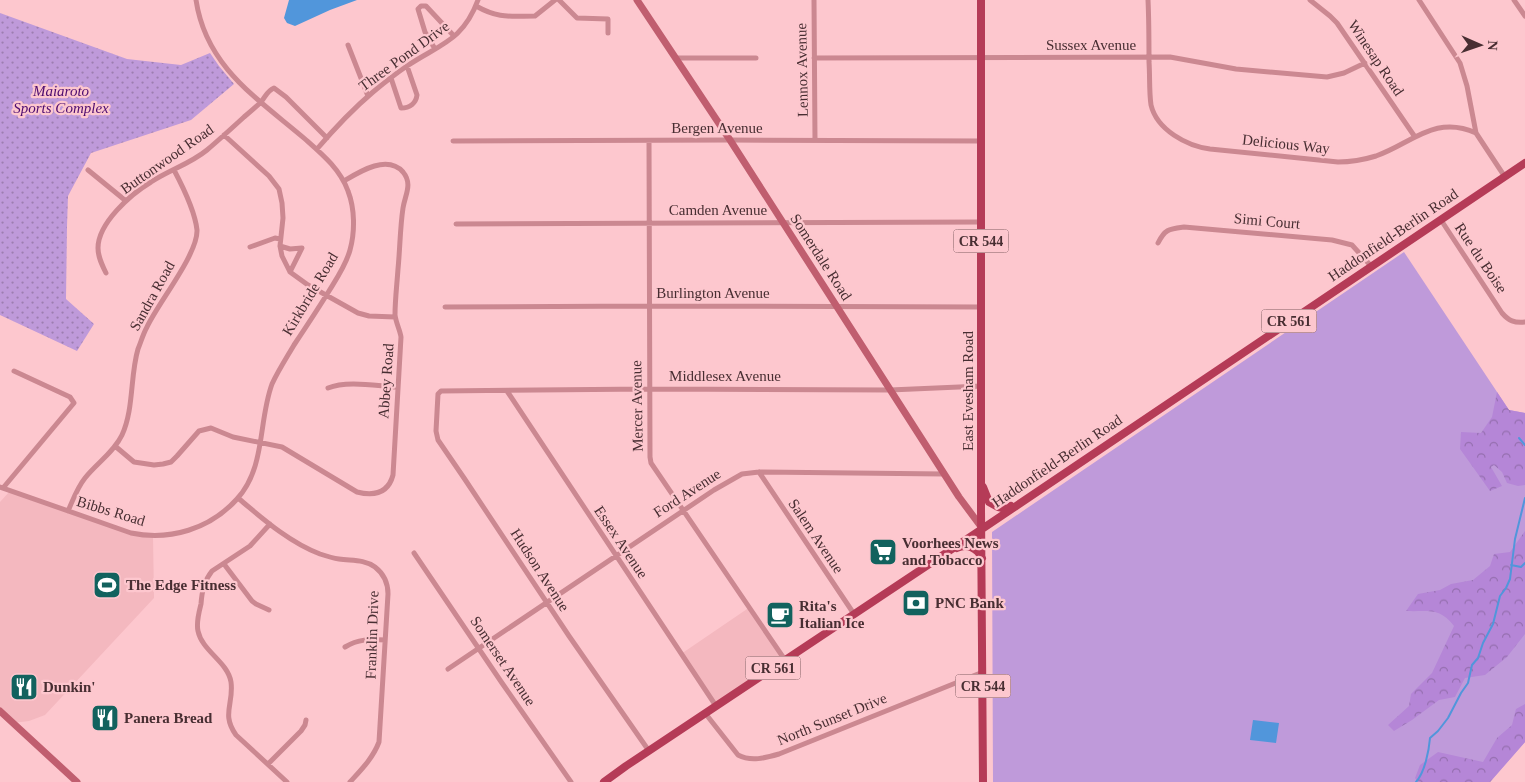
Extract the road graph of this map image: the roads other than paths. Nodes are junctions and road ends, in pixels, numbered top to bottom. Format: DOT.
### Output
graph roads {
  1 [pos="196,0"];
  2 [pos="478,0"];
  3 [pos="555,0"];
  4 [pos="558,0"];
  5 [pos="637,0"];
  6 [pos="814,0"];
  7 [pos="981,0"];
  8 [pos="1148,0"];
  9 [pos="1310,0"];
  10 [pos="1419,0"];
  11 [pos="1514,0"];
  12 [pos="476,6"];
  13 [pos="1524,12"];
  14 [pos="608,33"];
  15 [pos="454,36"];
  16 [pos="348,45"];
  17 [pos="435,49"];
  18 [pos="1149,57"];
  19 [pos="676,58"];
  20 [pos="756,58"];
  21 [pos="814,58"];
  22 [pos="982,58"];
  23 [pos="1365,63"];
  24 [pos="407,66"];
  25 [pos="391,78"];
  26 [pos="368,96"];
  27 [pos="261,102"];
  28 [pos="1476,133"];
  29 [pos="224,135"];
  30 [pos="1415,137"];
  31 [pos="326,138"];
  32 [pos="730,140"];
  33 [pos="815,140"];
  34 [pos="453,141"];
  35 [pos="649,141"];
  36 [pos="981,141"];
  37 [pos="317,149"];
  38 [pos="1525,163"];
  39 [pos="88,170"];
  40 [pos="174,170"];
  41 [pos="1504,177"];
  42 [pos="344,181"];
  43 [pos="126,201"];
  44 [pos="1440,220"];
  45 [pos="783,222"];
  46 [pos="981,222"];
  47 [pos="648,223"];
  48 [pos="456,224"];
  49 [pos="280,239"];
  50 [pos="1158,243"];
  51 [pos="280,246"];
  52 [pos="250,247"];
  53 [pos="1371,266"];
  54 [pos="290,272"];
  55 [pos="106,273"];
  56 [pos="326,295"];
  57 [pos="649,306"];
  58 [pos="836,306"];
  59 [pos="981,306"];
  60 [pos="445,307"];
  61 [pos="396,317"];
  62 [pos="1525,322"];
  63 [pos="14,371"];
  64 [pos="982,386"];
  65 [pos="398,387"];
  66 [pos="328,388"];
  67 [pos="649,388"];
  68 [pos="890,390"];
  69 [pos="507,391"];
  70 [pos="438,394"];
  71 [pos="260,443"];
  72 [pos="115,446"];
  73 [pos="759,472"];
  74 [pos="944,474"];
  75 [pos="982,482"];
  76 [pos="2,488"];
  77 [pos="238,498"];
  78 [pos="1016,506"];
  79 [pos="683,510"];
  80 [pos="68,512"];
  81 [pos="270,524"];
  82 [pos="982,529"];
  83 [pos="952,548"];
  84 [pos="414,553"];
  85 [pos="615,556"];
  86 [pos="982,558"];
  87 [pos="224,564"];
  88 [pos="546,602"];
  89 [pos="269,610"];
  90 [pos="854,614"];
  91 [pos="386,640"];
  92 [pos="345,647"];
  93 [pos="478,648"];
  94 [pos="785,660"];
  95 [pos="448,669"];
  96 [pos="983,672"];
  97 [pos="716,706"];
  98 [pos="0,711"];
  99 [pos="705,714"];
  100 [pos="306,720"];
  101 [pos="649,751"];
  102 [pos="268,764"];
  103 [pos="77,782"];
  104 [pos="287,782"];
  105 [pos="350,782"];
  106 [pos="571,782"];
  107 [pos="604,782"];
  108 [pos="983,782"];
  1 -- 27 [label="street, Kirkbride Road"];
  2 -- 12 [label="street, Three Pond Drive"];
  3 -- 12 [label="street"];
  4 -- 14 [label="street"];
  5 -- 19 [label="main road, Somerdale Road"];
  6 -- 21 [label="street, Lennox Avenue"];
  7 -- 22 [label="main road, East Evesham Road / CR 544"];
  8 -- 18 [label="street, Delicious Way"];
  9 -- 23 [label="street, Winesap Road"];
  10 -- 28 [label="street"];
  11 -- 13 [label="street"];
  12 -- 15 [label="street, Three Pond Drive"];
  15 -- 17 [label="street, Three Pond Drive"];
  15 -- 17 [label="street"];
  16 -- 26 [label="street"];
  17 -- 24 [label="street, Three Pond Drive"];
  18 -- 22 [label="street, Sussex Avenue"];
  18 -- 23 [label="street, Sussex Avenue"];
  18 -- 30 [label="street, Delicious Way"];
  19 -- 20 [label="street"];
  19 -- 32 [label="main road, Somerdale Road"];
  21 -- 22 [label="street, Sussex Avenue"];
  21 -- 33 [label="street, Lennox Avenue"];
  22 -- 36 [label="main road, East Evesham Road / CR 544"];
  23 -- 30 [label="street, Winesap Road"];
  24 -- 25 [label="street, Three Pond Drive"];
  24 -- 25 [label="street"];
  25 -- 26 [label="street, Three Pond Drive"];
  26 -- 31 [label="street, Three Pond Drive"];
  27 -- 29 [label="street, Buttonwood Road"];
  27 -- 31 [label="street, Buttonwood Road"];
  27 -- 37 [label="street, Kirkbride Road"];
  28 -- 30 [label="street, Delicious Way"];
  28 -- 41 [label="street"];
  29 -- 40 [label="street, Buttonwood Road"];
  29 -- 49 [label="street"];
  31 -- 37 [label="street, Three Pond Drive"];
  32 -- 33 [label="street, Bergen Avenue"];
  32 -- 35 [label="street, Bergen Avenue"];
  32 -- 45 [label="main road, Somerdale Road"];
  33 -- 36 [label="street, Bergen Avenue"];
  34 -- 35 [label="street, Bergen Avenue"];
  35 -- 47 [label="street, Mercer Avenue"];
  36 -- 46 [label="main road, East Evesham Road / CR 544"];
  37 -- 42 [label="street, Kirkbride Road"];
  38 -- 41 [label="main road, Haddonfield-Berlin Road / CR 561"];
  39 -- 43 [label="street"];
  40 -- 43 [label="street, Buttonwood Road"];
  40 -- 72 [label="street, Sandra Road"];
  41 -- 44 [label="main road, Haddonfield-Berlin Road / CR 561"];
  42 -- 56 [label="street, Kirkbride Road"];
  42 -- 61 [label="street, Abbey Road"];
  43 -- 55 [label="street, Buttonwood Road"];
  44 -- 53 [label="main road, Haddonfield-Berlin Road / CR 561"];
  44 -- 62 [label="street, Rue du Boise"];
  45 -- 46 [label="street, Camden Avenue"];
  45 -- 47 [label="street, Camden Avenue"];
  45 -- 58 [label="main road, Somerdale Road"];
  46 -- 59 [label="main road, East Evesham Road / CR 544"];
  47 -- 48 [label="street, Camden Avenue"];
  47 -- 57 [label="street, Mercer Avenue"];
  49 -- 51 [label="street"];
  49 -- 52 [label="street"];
  50 -- 53 [label="street, Simi Court"];
  51 -- 54 [label="street"];
  51 -- 54 [label="street"];
  53 -- 78 [label="main road, Haddonfield-Berlin Road / CR 561"];
  54 -- 56 [label="street"];
  56 -- 61 [label="street"];
  56 -- 71 [label="street, Kirkbride Road"];
  57 -- 58 [label="street, Burlington Avenue"];
  57 -- 60 [label="street, Burlington Avenue"];
  57 -- 67 [label="street, Mercer Avenue"];
  58 -- 59 [label="street, Burlington Avenue"];
  58 -- 68 [label="main road, Somerdale Road"];
  59 -- 64 [label="main road, East Evesham Road / CR 544"];
  61 -- 65 [label="street, Abbey Road"];
  63 -- 76 [label="street"];
  64 -- 68 [label="street, Middlesex Avenue"];
  64 -- 75 [label="main road, East Evesham Road / CR 544"];
  65 -- 66 [label="street"];
  65 -- 71 [label="street, Abbey Road"];
  67 -- 68 [label="street, Middlesex Avenue"];
  67 -- 69 [label="street, Middlesex Avenue"];
  67 -- 79 [label="street, Mercer Avenue"];
  68 -- 74 [label="main road, Somerdale Road"];
  69 -- 70 [label="street, Middlesex Avenue"];
  69 -- 85 [label="street, Essex Avenue"];
  70 -- 88 [label="street, Hudson Avenue"];
  71 -- 72 [label="street"];
  71 -- 77 [label="street, Kirkbride Road"];
  72 -- 80 [label="street, Sandra Road"];
  73 -- 74 [label="street, Ford Avenue"];
  73 -- 79 [label="street, Ford Avenue"];
  73 -- 90 [label="street, Salem Avenue"];
  74 -- 82 [label="main road, Somerdale Road"];
  75 -- 78 [label="main road"];
  75 -- 82 [label="main road, East Evesham Road / CR 544"];
  76 -- 80 [label="street, Bibbs Road"];
  77 -- 80 [label="street, Bibbs Road"];
  77 -- 81 [label="street, Franklin Drive"];
  78 -- 82 [label="main road, Haddonfield-Berlin Road / CR 561"];
  79 -- 85 [label="street, Ford Avenue"];
  79 -- 94 [label="street, Mercer Avenue"];
  81 -- 87 [label="street"];
  81 -- 91 [label="street, Franklin Drive"];
  82 -- 83 [label="main road, Haddonfield-Berlin Road / CR 561"];
  82 -- 86 [label="main road, East Evesham Road / CR 544"];
  83 -- 86 [label="main road"];
  83 -- 90 [label="main road, Haddonfield-Berlin Road / CR 561"];
  84 -- 93 [label="street, Somerset Avenue"];
  85 -- 88 [label="street, Ford Avenue"];
  85 -- 97 [label="street, Essex Avenue"];
  86 -- 96 [label="main road, East Evesham Road / CR 544"];
  87 -- 89 [label="street"];
  87 -- 102 [label="street"];
  88 -- 93 [label="street, Ford Avenue"];
  88 -- 101 [label="street, Hudson Avenue"];
  90 -- 94 [label="main road, Haddonfield-Berlin Road / CR 561"];
  91 -- 92 [label="street"];
  91 -- 105 [label="street, Franklin Drive"];
  93 -- 95 [label="street, Ford Avenue"];
  93 -- 106 [label="street, Somerset Avenue"];
  94 -- 97 [label="main road, Haddonfield-Berlin Road / CR 561"];
  96 -- 99 [label="street, North Sunset Drive"];
  96 -- 108 [label="main road, East Evesham Road / CR 544"];
  97 -- 99 [label="main road, Haddonfield-Berlin Road / CR 561"];
  98 -- 103 [label="main road"];
  99 -- 101 [label="main road, Haddonfield-Berlin Road / CR 561"];
  100 -- 102 [label="street"];
  101 -- 107 [label="main road, Haddonfield-Berlin Road / CR 561"];
  102 -- 104 [label="street"];
}
